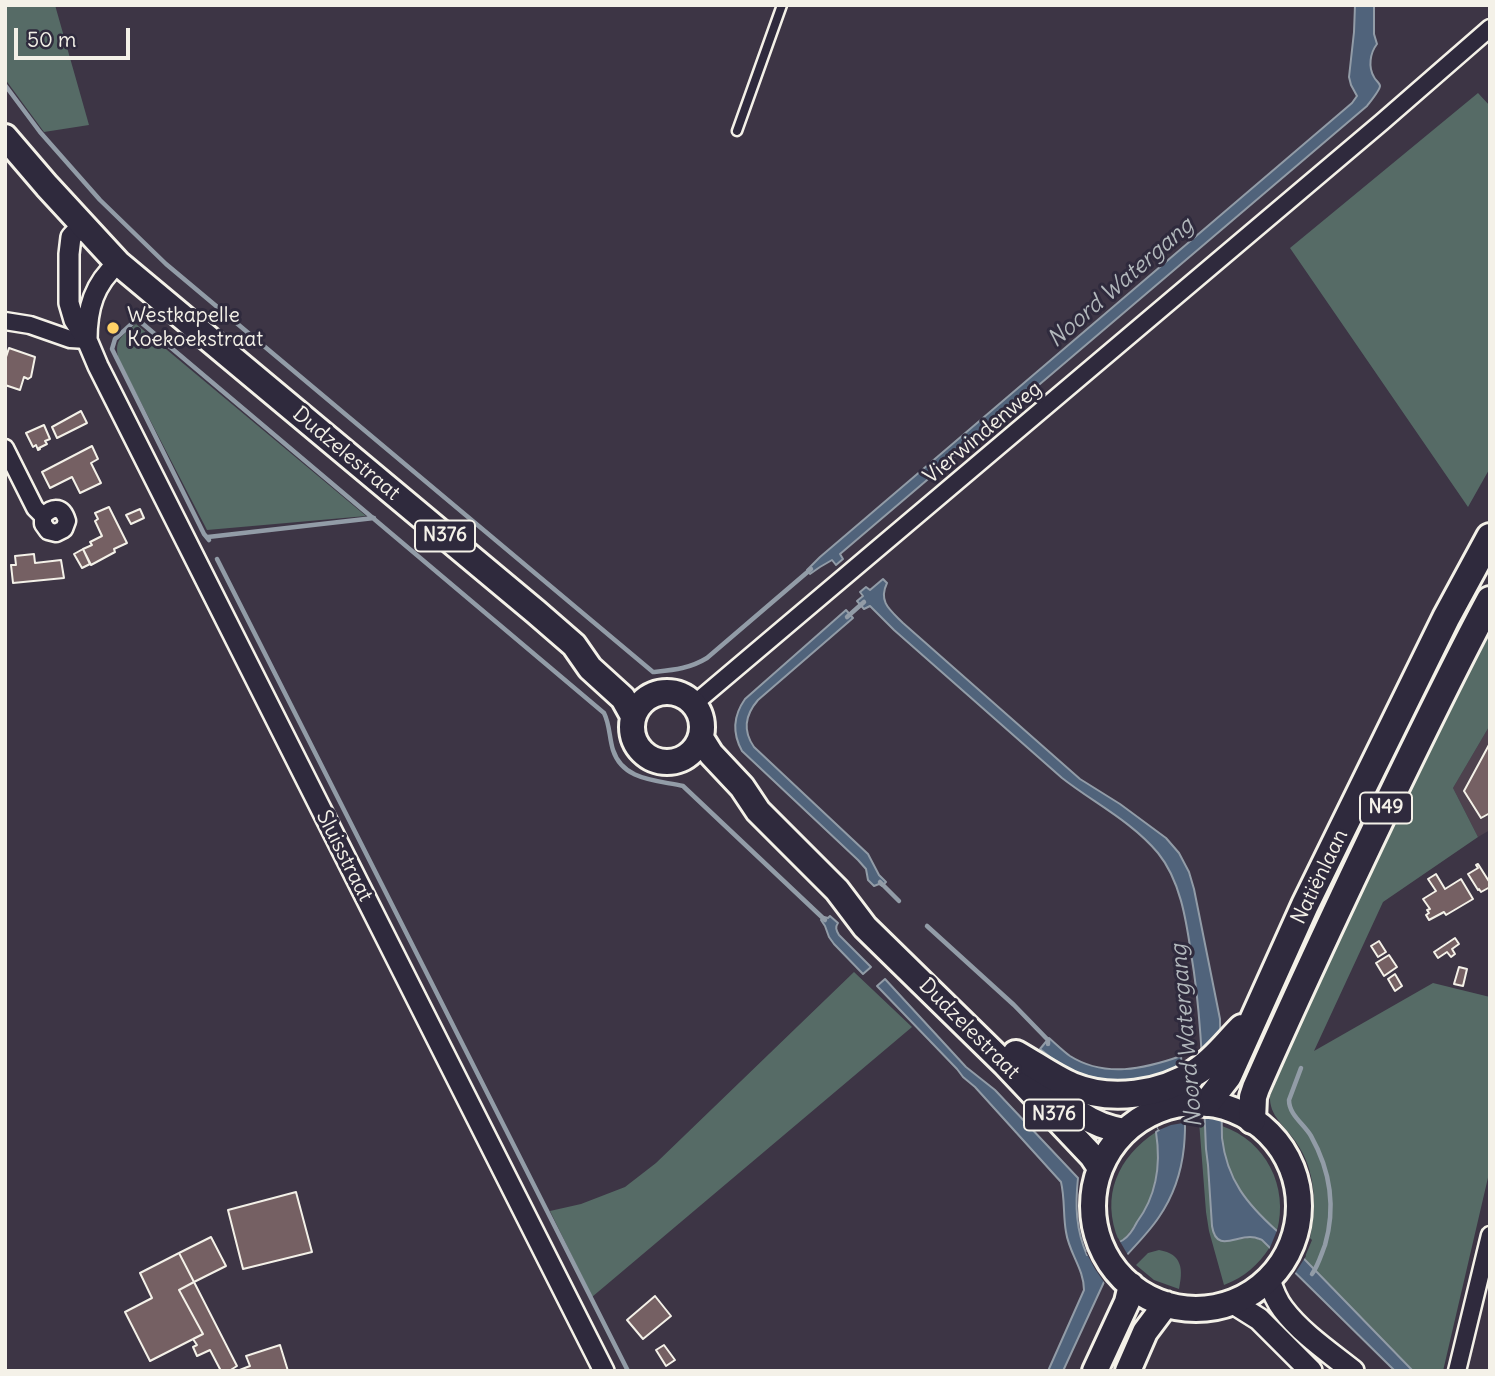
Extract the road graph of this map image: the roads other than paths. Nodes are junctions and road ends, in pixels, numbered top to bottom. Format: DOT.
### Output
graph roads {
  1 [pos="782,5"];
  2 [pos="1490,28"];
  3 [pos="737,131"];
  4 [pos="5,137"];
  5 [pos="82,225"];
  6 [pos="118,263"];
  7 [pos="5,321"];
  8 [pos="88,340"];
  9 [pos="5,449"];
  10 [pos="43,516"];
  11 [pos="1490,537"];
  12 [pos="1490,600"];
  13 [pos="574,645"];
  14 [pos="650,696"];
  15 [pos="694,704"];
  16 [pos="633,716"];
  17 [pos="701,738"];
  18 [pos="682,760"];
  19 [pos="758,811"];
  20 [pos="837,890"];
  21 [pos="1256,1014"];
  22 [pos="1016,1054"];
  23 [pos="1146,1103"];
  24 [pos="1218,1105"];
  25 [pos="1252,1120"];
  26 [pos="1124,1131"];
  27 [pos="1100,1168"];
  28 [pos="1490,1235"];
  29 [pos="1274,1273"];
  30 [pos="1128,1282"];
  31 [pos="1233,1302"];
  32 [pos="1170,1305"];
  33 [pos="604,1371"];
  34 [pos="1094,1371"];
  35 [pos="1128,1371"];
  36 [pos="1311,1371"];
  37 [pos="1353,1371"];
  38 [pos="1457,1371"];
  1 -- 3 [label="lane"];
  2 -- 15 [label="street, Vierwindenweg"];
  4 -- 5 [label="main road, N376"];
  5 -- 6 [label="main road, N376"];
  5 -- 8 [label="street, Sluisstraat"];
  6 -- 8 [label="street, Sluisstraat"];
  6 -- 13 [label="main road, Dudzelestraat / N376"];
  7 -- 8 [label="street"];
  8 -- 33 [label="street, Sluisstraat"];
  9 -- 10 [label="street"];
  11 -- 21 [label="highway, Natiënlaan / N49"];
  12 -- 25 [label="highway, Natiënlaan / N49"];
  13 -- 14 [label="main road, Dudzelestraat / N376"];
  13 -- 16 [label="main road, Dudzelestraat / N376"];
  14 -- 15 [label="main road"];
  14 -- 16 [label="main road"];
  15 -- 17 [label="main road, N376"];
  16 -- 18 [label="main road, N376"];
  17 -- 18 [label="main road"];
  17 -- 19 [label="main road, Dudzelestraat / N376"];
  18 -- 19 [label="main road, Dudzelestraat / N376"];
  19 -- 20 [label="main road, Dudzelestraat / N376"];
  20 -- 22 [label="main road, Dudzelestraat / N376"];
  20 -- 27 [label="main road, Dudzelestraat / N376"];
  21 -- 23 [label="highway"];
  21 -- 24 [label="highway, Natiënlaan / N49"];
  22 -- 23 [label="highway"];
  22 -- 26 [label="main road, Dudzelestraat / N376"];
  23 -- 24 [label="main road"];
  23 -- 26 [label="main road"];
  24 -- 25 [label="main road"];
  25 -- 29 [label="main road"];
  26 -- 27 [label="main road"];
  27 -- 30 [label="main road"];
  28 -- 38 [label="street"];
  29 -- 31 [label="main road"];
  29 -- 37 [label="main road"];
  30 -- 32 [label="main road"];
  30 -- 34 [label="main road"];
  31 -- 32 [label="main road"];
  31 -- 36 [label="main road"];
  32 -- 35 [label="main road"];
}
